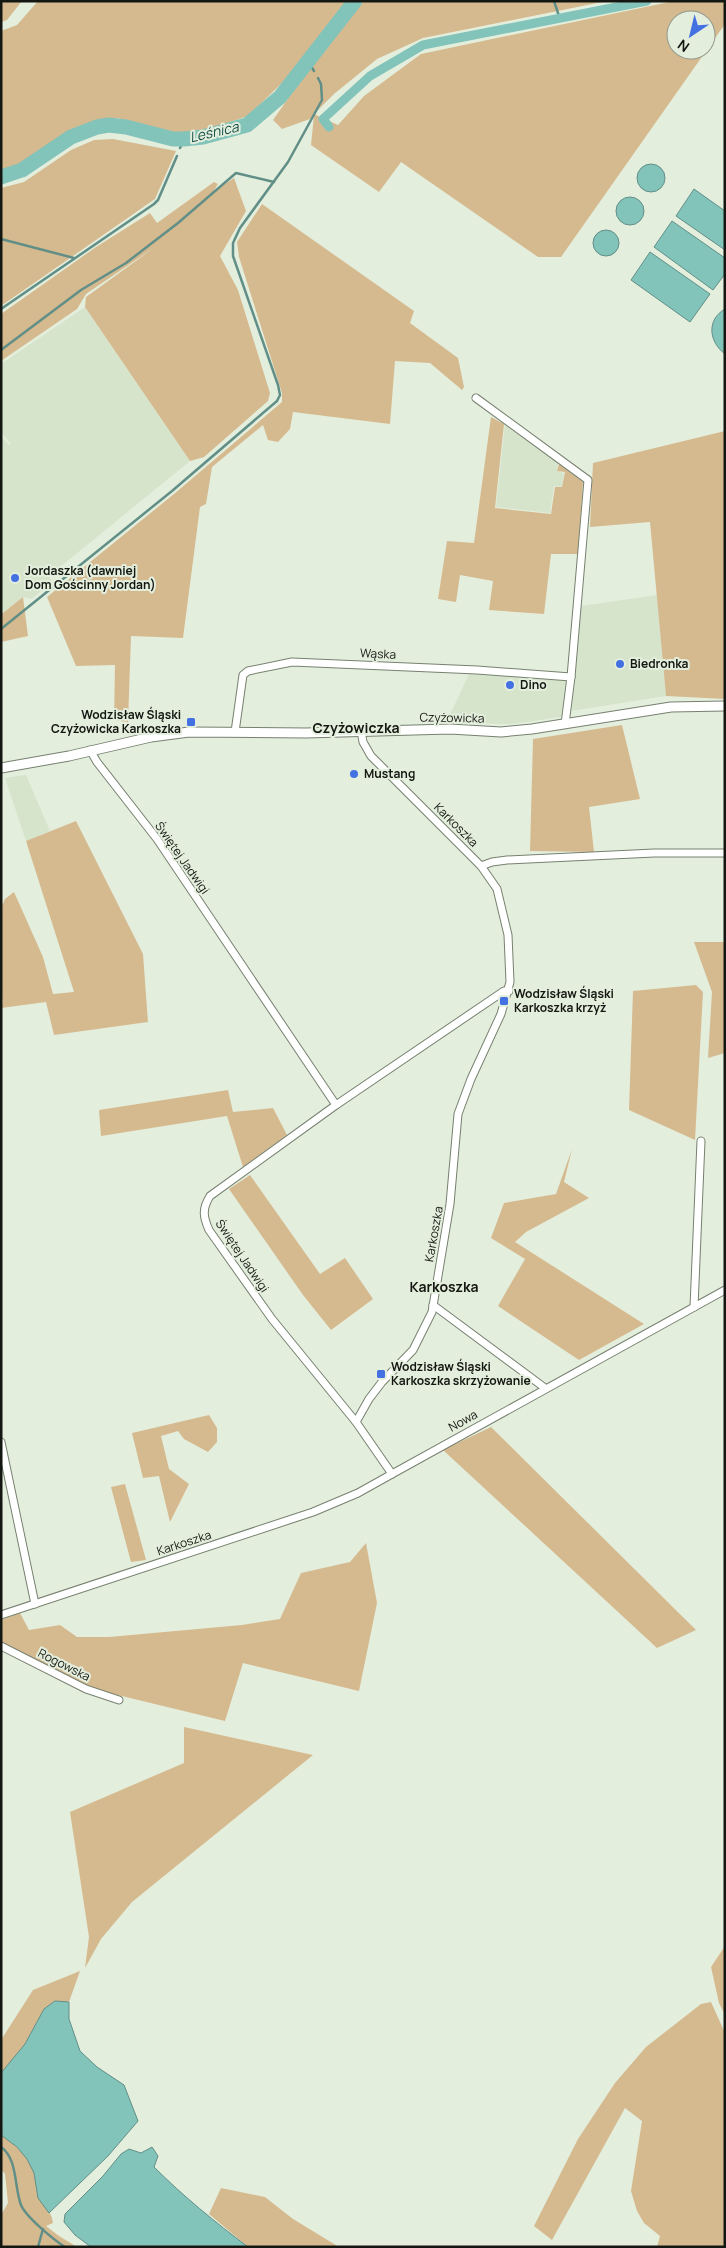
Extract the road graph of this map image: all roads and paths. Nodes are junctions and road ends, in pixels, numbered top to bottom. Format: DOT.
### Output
graph roads {
  1 [pos="476,398"];
  2 [pos="571,677"];
  3 [pos="725,706"];
  4 [pos="565,724"];
  5 [pos="361,731"];
  6 [pos="235,732"];
  7 [pos="90,750"];
  8 [pos="1,768"];
  9 [pos="725,853"];
  10 [pos="482,866"];
  11 [pos="509,991"];
  12 [pos="336,1104"];
  13 [pos="701,1140"];
  14 [pos="725,1290"];
  15 [pos="433,1305"];
  16 [pos="694,1307"];
  17 [pos="546,1388"];
  18 [pos="356,1422"];
  19 [pos="1,1442"];
  20 [pos="392,1474"];
  21 [pos="35,1604"];
  22 [pos="1,1616"];
  23 [pos="1,1646"];
  24 [pos="119,1700"];
  1 -- 2 [label="street"];
  2 -- 4 [label="street"];
  2 -- 6 [label="street, Wąska"];
  3 -- 4 [label="street, Czyżowicka"];
  4 -- 5 [label="street, Czyżowicka"];
  5 -- 6 [label="street, Czyżowicka"];
  5 -- 10 [label="street, Karkoszka"];
  6 -- 7 [label="street, Czyżowicka"];
  7 -- 8 [label="street, Czyżowicka"];
  7 -- 12 [label="street, Świętej Jadwigi"];
  9 -- 10 [label="street"];
  10 -- 11 [label="street, Karkoszka"];
  11 -- 12 [label="street, Świętej Jadwigi"];
  11 -- 15 [label="street, Karkoszka"];
  12 -- 18 [label="street, Świętej Jadwigi"];
  13 -- 16 [label="street"];
  14 -- 16 [label="street, Nowa"];
  15 -- 17 [label="street"];
  15 -- 18 [label="street, Karkoszka"];
  16 -- 17 [label="street, Nowa"];
  17 -- 20 [label="street, Nowa"];
  18 -- 20 [label="street"];
  19 -- 21 [label="street"];
  20 -- 21 [label="street, Karkoszka"];
  21 -- 22 [label="street, Karkoszka"];
  23 -- 24 [label="street, Rogowska"];
}
